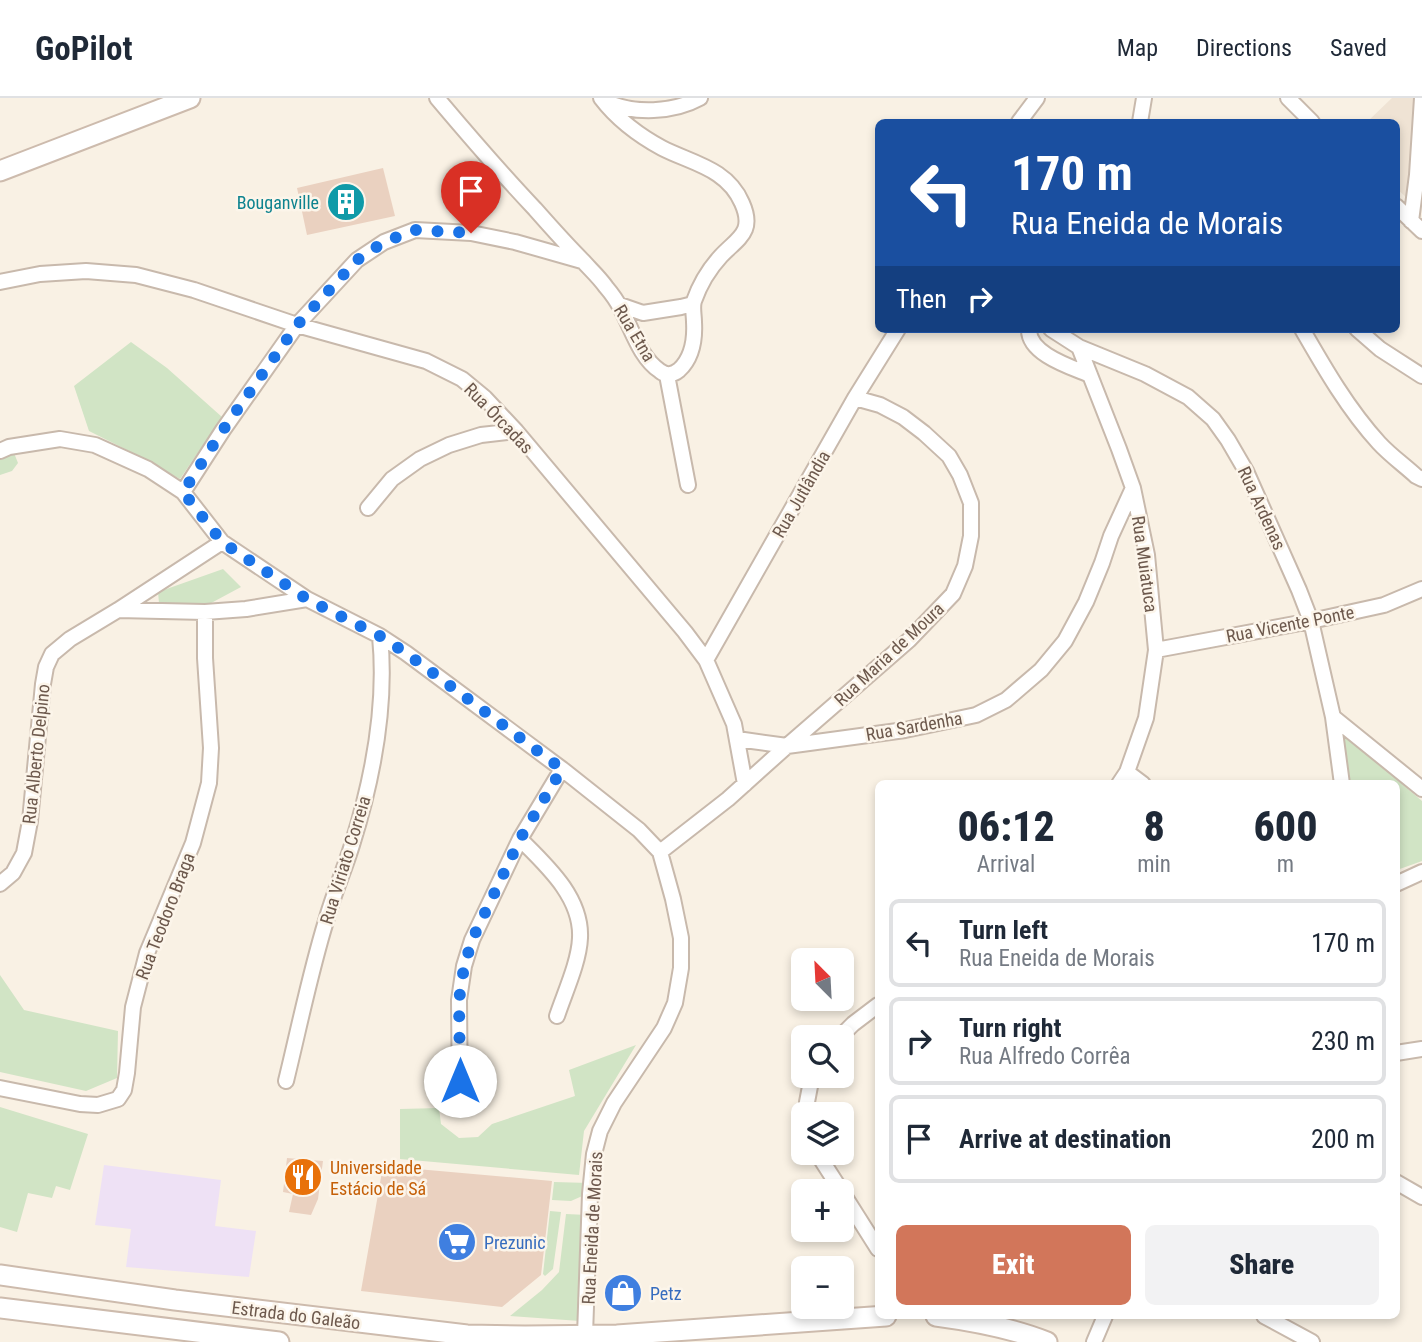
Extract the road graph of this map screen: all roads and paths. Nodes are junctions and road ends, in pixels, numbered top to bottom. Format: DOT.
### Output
graph roads {
  1 [pos="190,98"];
  2 [pos="437,98"];
  3 [pos="700,98"];
  4 [pos="1037,98"];
  5 [pos="1144,98"];
  6 [pos="1288,98"];
  7 [pos="1422,98"];
  8 [pos="601,99"];
  9 [pos="1021,119"];
  10 [pos="1140,119"];
  11 [pos="1309,119"];
  12 [pos="0,171"];
  13 [pos="1400,210"];
  14 [pos="1417,226"];
  15 [pos="583,261"];
  16 [pos="0,282"];
  17 [pos="693,304"];
  18 [pos="620,305"];
  19 [pos="297,325"];
  20 [pos="896,333"];
  21 [pos="1029,333"];
  22 [pos="1057,333"];
  23 [pos="1304,333"];
  24 [pos="1362,333"];
  25 [pos="1079,347"];
  26 [pos="667,375"];
  27 [pos="1090,375"];
  28 [pos="1422,376"];
  29 [pos="855,398"];
  30 [pos="516,432"];
  31 [pos="0,451"];
  32 [pos="1422,479"];
  33 [pos="688,485"];
  34 [pos="1133,488"];
  35 [pos="183,492"];
  36 [pos="368,508"];
  37 [pos="222,542"];
  38 [pos="1422,589"];
  39 [pos="307,599"];
  40 [pos="118,610"];
  41 [pos="205,612"];
  42 [pos="1311,621"];
  43 [pos="380,636"];
  44 [pos="1156,650"];
  45 [pos="706,660"];
  46 [pos="1334,717"];
  47 [pos="737,739"];
  48 [pos="787,746"];
  49 [pos="562,769"];
  50 [pos="1123,778"];
  51 [pos="1342,780"];
  52 [pos="745,784"];
  53 [pos="1422,789"];
  54 [pos="520,839"];
  55 [pos="660,852"];
  56 [pos="1422,872"];
  57 [pos="1400,882"];
  58 [pos="0,884"];
  59 [pos="875,1007"];
  60 [pos="557,1016"];
  61 [pos="852,1025"];
  62 [pos="1422,1049"];
  63 [pos="1400,1052"];
  64 [pos="286,1081"];
  65 [pos="0,1088"];
  66 [pos="460,1108"];
  67 [pos="1400,1184"];
  68 [pos="1422,1197"];
  69 [pos="854,1211"];
  70 [pos="875,1244"];
  71 [pos="0,1275"];
  72 [pos="0,1308"];
  73 [pos="875,1317"];
  74 [pos="960,1319"];
  75 [pos="1104,1319"];
  76 [pos="1270,1319"];
  77 [pos="584,1338"];
  78 [pos="279,1342"];
  79 [pos="1047,1342"];
  80 [pos="1094,1342"];
  81 [pos="1312,1342"];
  1 -- 12 [label="main road"];
  2 -- 15 [label="street, Rua Etna"];
  3 -- 8 [label="street"];
  4 -- 9 [label="street"];
  5 -- 10 [label="street"];
  6 -- 11 [label="street"];
  7 -- 14 [label="street"];
  8 -- 17 [label="street, Rua Etna"];
  13 -- 14 [label="street"];
  15 -- 18 [label="street, Rua Etna"];
  15 -- 19 [label="street"];
  16 -- 19 [label="street, Rua Órcadas"];
  17 -- 18 [label="street"];
  17 -- 26 [label="street, Rua Etna"];
  18 -- 26 [label="street, Rua Etna"];
  19 -- 30 [label="street, Rua Órcadas"];
  19 -- 35 [label="street"];
  20 -- 29 [label="street, Rua Jutlândia"];
  21 -- 27 [label="street"];
  22 -- 25 [label="street, Rua Ardenas"];
  23 -- 32 [label="street"];
  24 -- 28 [label="street"];
  25 -- 27 [label="street, Rua Muiatuca"];
  25 -- 42 [label="street, Rua Ardenas"];
  26 -- 33 [label="street"];
  27 -- 34 [label="street, Rua Muiatuca"];
  29 -- 45 [label="street, Rua Jutlândia"];
  29 -- 48 [label="street, Rua Maria de Moura"];
  30 -- 36 [label="street"];
  30 -- 45 [label="street, Rua Órcadas"];
  31 -- 35 [label="street, Rua Eneida de Morais"];
  34 -- 44 [label="street, Rua Muiatuca"];
  34 -- 48 [label="street, Rua Sardenha"];
  35 -- 37 [label="street, Rua Eneida de Morais"];
  37 -- 39 [label="street, Rua Eneida de Morais"];
  37 -- 40 [label="street, Rua Alberto Delpino"];
  38 -- 42 [label="street, Rua Vicente Ponte"];
  39 -- 41 [label="street"];
  39 -- 43 [label="street, Rua Eneida de Morais"];
  40 -- 41 [label="street"];
  40 -- 58 [label="street, Rua Alberto Delpino"];
  41 -- 65 [label="street, Rua Teodoro Braga"];
  42 -- 44 [label="street, Rua Vicente Ponte"];
  42 -- 46 [label="street, Rua Ardenas"];
  43 -- 49 [label="street, Rua Eneida de Morais"];
  43 -- 64 [label="street, Rua Viriato Correia"];
  44 -- 50 [label="street, Rua Muiatuca"];
  45 -- 47 [label="street, Rua Órcadas"];
  46 -- 51 [label="street, Rua Ardenas"];
  46 -- 53 [label="street"];
  47 -- 48 [label="street, Rua Sardenha"];
  47 -- 52 [label="street, Rua Órcadas"];
  48 -- 52 [label="street, Rua Maria de Moura"];
  49 -- 54 [label="street"];
  49 -- 55 [label="street, Rua Eneida de Morais"];
  52 -- 55 [label="street, Rua Maria de Moura"];
  54 -- 60 [label="street"];
  54 -- 66 [label="street"];
  55 -- 77 [label="street, Rua Eneida de Morais"];
  56 -- 57 [label="street"];
  59 -- 61 [label="street"];
  62 -- 63 [label="street"];
  67 -- 68 [label="street"];
  69 -- 70 [label="street"];
  71 -- 77 [label="main road, Estrada do Galeão"];
  72 -- 78 [label="main road, Estrada do Galeão"];
  73 -- 77 [label="main road, Estrada do Galeão"];
  74 -- 79 [label="main road"];
  75 -- 80 [label="street"];
  76 -- 81 [label="street"];
}
